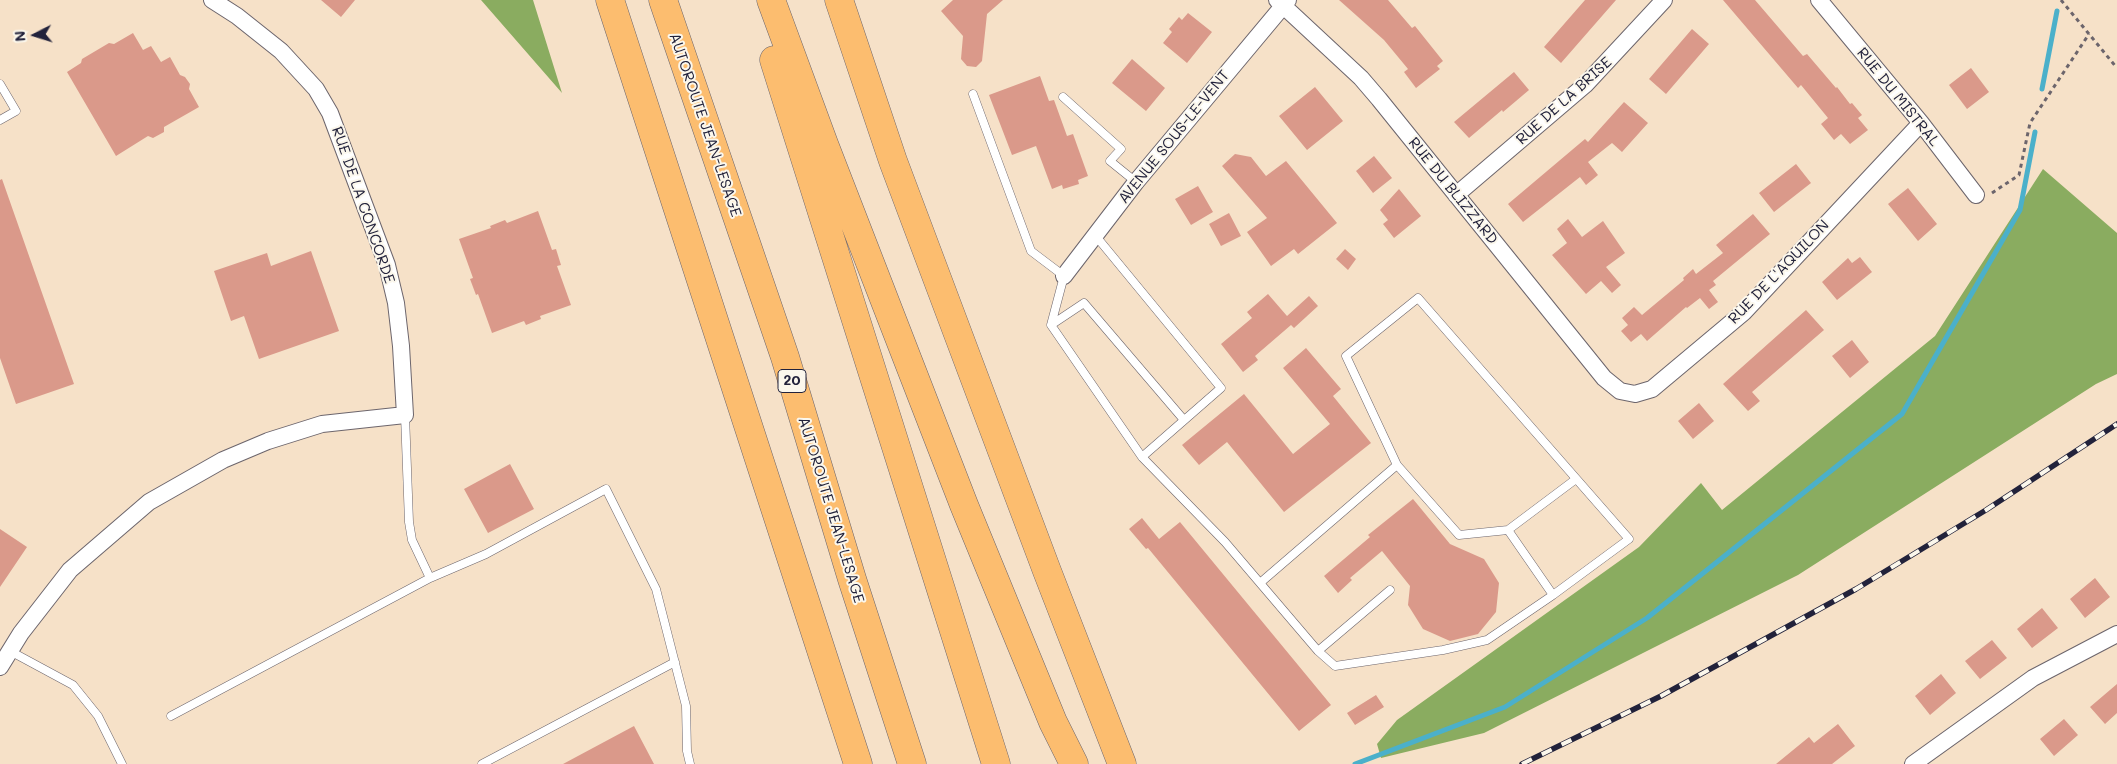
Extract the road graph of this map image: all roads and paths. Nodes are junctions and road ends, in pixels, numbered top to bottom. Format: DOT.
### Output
graph roads {
  1 [pos="212,0"];
  2 [pos="610,0"];
  3 [pos="663,0"];
  4 [pos="755,0"];
  5 [pos="771,0"];
  6 [pos="839,0"];
  7 [pos="854,0"];
  8 [pos="1664,0"];
  9 [pos="1819,0"];
  10 [pos="2061,0"];
  11 [pos="1282,2"];
  12 [pos="2089,34"];
  13 [pos="2117,68"];
  14 [pos="0,84"];
  15 [pos="973,94"];
  16 [pos="1063,96"];
  17 [pos="0,120"];
  18 [pos="1921,123"];
  19 [pos="894,161"];
  20 [pos="1136,182"];
  21 [pos="1456,195"];
  22 [pos="1976,195"];
  23 [pos="1095,235"];
  24 [pos="1064,276"];
  25 [pos="1051,325"];
  26 [pos="1620,391"];
  27 [pos="404,415"];
  28 [pos="1184,420"];
  29 [pos="1142,457"];
  30 [pos="1397,465"];
  31 [pos="1576,479"];
  32 [pos="1508,530"];
  33 [pos="1047,571"];
  34 [pos="430,578"];
  35 [pos="1260,583"];
  36 [pos="1390,590"];
  37 [pos="1554,594"];
  38 [pos="2117,634"];
  39 [pos="5,649"];
  40 [pos="1318,651"];
  41 [pos="675,662"];
  42 [pos="0,667"];
  43 [pos="171,716"];
  44 [pos="1918,763"];
  45 [pos="122,764"];
  46 [pos="482,764"];
  47 [pos="690,764"];
  48 [pos="858,764"];
  49 [pos="912,764"];
  50 [pos="996,764"];
  51 [pos="1074,764"];
  52 [pos="1122,764"];
  53 [pos="1139,764"];
  1 -- 27 [label="street, RUE DE LA CONCORDE"];
  2 -- 48 [label="highway"];
  3 -- 49 [label="highway, AUTOROUTE JEAN-LESAGE / 20"];
  4 -- 50 [label="highway"];
  5 -- 51 [label="highway"];
  6 -- 19 [label="highway"];
  7 -- 19 [label="highway"];
  8 -- 21 [label="street, RUE DE LA BRISE"];
  9 -- 18 [label="street, RUE DU MISTRAL"];
  10 -- 12 [label="path"];
  11 -- 20 [label="street, AVENUE SOUS-LE-VENT"];
  11 -- 21 [label="street, RUE DU BLIZZARD"];
  12 -- 13 [label="path"];
  12 -- 22 [label="path"];
  14 -- 17 [label="lane"];
  15 -- 24 [label="lane"];
  16 -- 20 [label="lane"];
  18 -- 22 [label="street, RUE DU MISTRAL"];
  18 -- 26 [label="street, RUE DE L'AQUILON"];
  19 -- 33 [label="highway"];
  20 -- 23 [label="street, AVENUE SOUS-LE-VENT"];
  21 -- 26 [label="street, RUE DU BLIZZARD"];
  23 -- 24 [label="street, AVENUE SOUS-LE-VENT"];
  23 -- 28 [label="lane"];
  24 -- 25 [label="lane"];
  25 -- 28 [label="lane"];
  25 -- 29 [label="lane"];
  27 -- 34 [label="lane"];
  27 -- 39 [label="street"];
  28 -- 29 [label="lane"];
  29 -- 35 [label="lane"];
  30 -- 31 [label="lane"];
  30 -- 32 [label="lane"];
  30 -- 35 [label="lane"];
  31 -- 32 [label="lane"];
  31 -- 37 [label="lane"];
  32 -- 37 [label="lane"];
  33 -- 52 [label="highway"];
  33 -- 53 [label="highway"];
  34 -- 41 [label="lane"];
  34 -- 43 [label="lane"];
  35 -- 40 [label="lane"];
  36 -- 40 [label="lane"];
  37 -- 40 [label="lane"];
  38 -- 44 [label="street"];
  39 -- 42 [label="street"];
  39 -- 45 [label="lane"];
  41 -- 46 [label="lane"];
  41 -- 47 [label="lane"];
}
